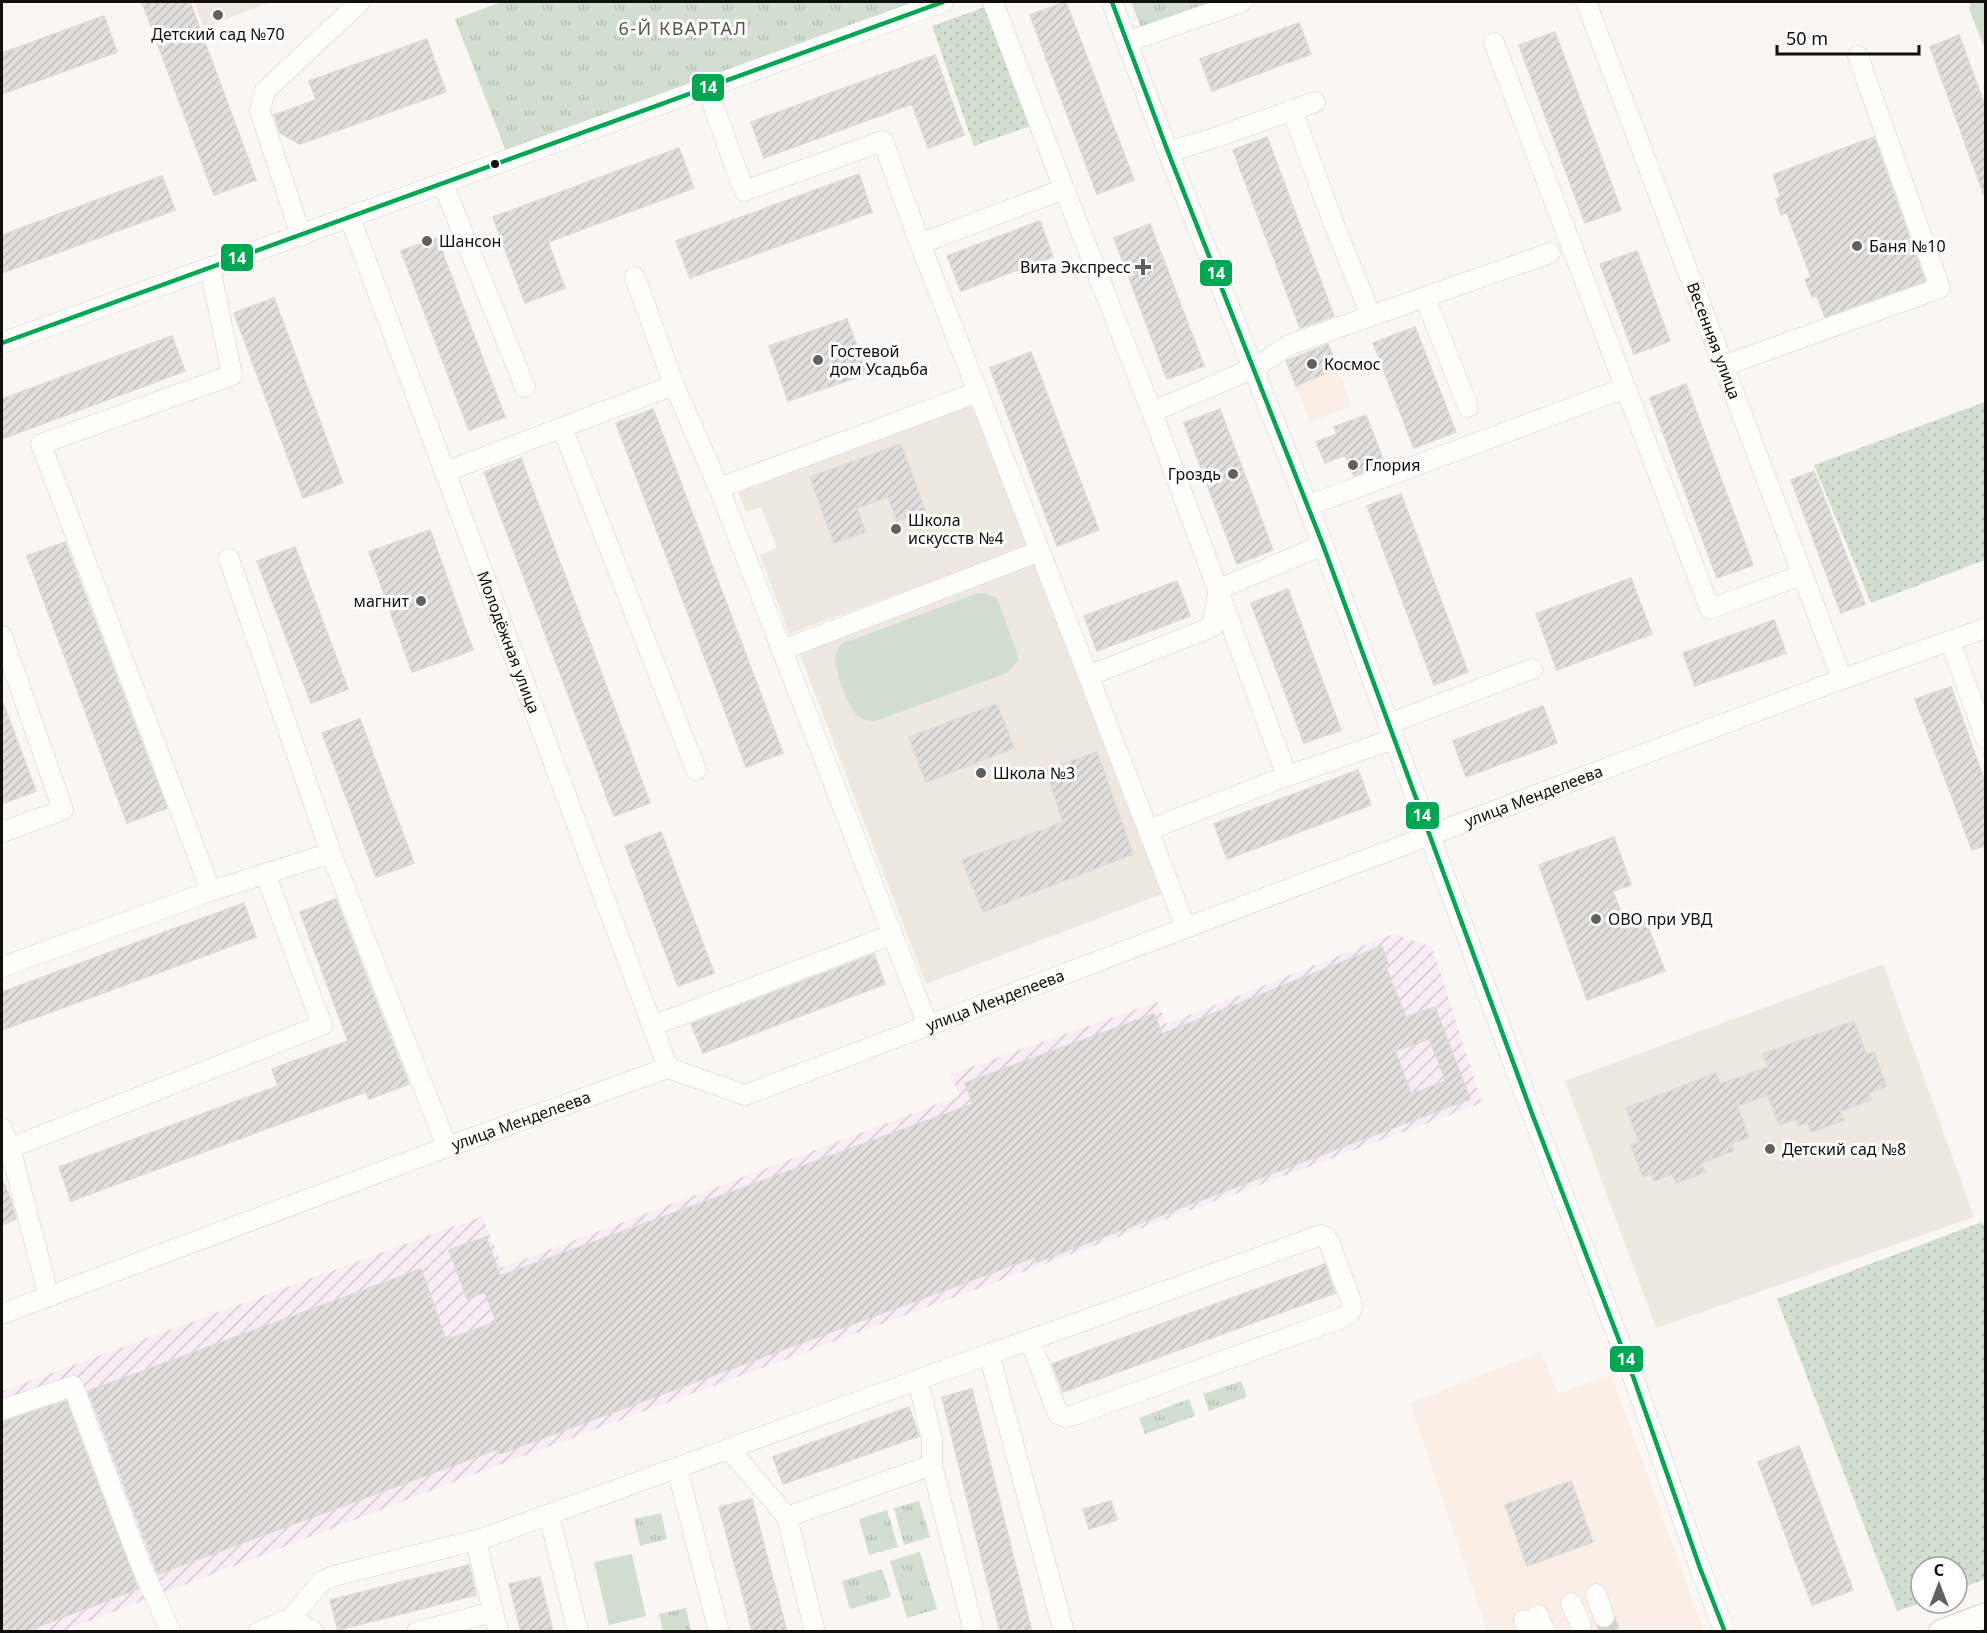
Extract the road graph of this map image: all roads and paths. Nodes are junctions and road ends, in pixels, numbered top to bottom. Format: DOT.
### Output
graph roads {
  1 [pos="360,2"];
  2 [pos="943,2"];
  3 [pos="993,2"];
  4 [pos="1112,2"];
  5 [pos="1242,2"];
  6 [pos="1586,2"];
  7 [pos="1127,42"];
  8 [pos="1494,43"];
  9 [pos="1858,56"];
  10 [pos="707,88"];
  11 [pos="1315,102"];
  12 [pos="1292,110"];
  13 [pos="1168,152"];
  14 [pos="442,184"];
  15 [pos="1064,189"];
  16 [pos="350,218"];
  17 [pos="301,236"];
  18 [pos="920,244"];
  19 [pos="1550,253"];
  20 [pos="210,267"];
  21 [pos="635,276"];
  22 [pos="1425,297"];
  23 [pos="1371,316"];
  24 [pos="2,344"];
  25 [pos="1723,366"];
  26 [pos="1254,368"];
  27 [pos="674,385"];
  28 [pos="525,387"];
  29 [pos="1625,388"];
  30 [pos="978,392"];
  31 [pos="1468,407"];
  32 [pos="1152,412"];
  33 [pos="562,427"];
  34 [pos="445,472"];
  35 [pos="719,488"];
  36 [pos="1307,506"];
  37 [pos="1323,545"];
  38 [pos="1040,551"];
  39 [pos="230,559"];
  40 [pos="1802,575"];
  41 [pos="1219,589"];
  42 [pos="1986,628"];
  43 [pos="2,636"];
  44 [pos="1950,641"];
  45 [pos="782,650"];
  46 [pos="1532,669"];
  47 [pos="1088,676"];
  48 [pos="1842,680"];
  49 [pos="1391,732"];
  50 [pos="1986,740"];
  51 [pos="696,770"];
  52 [pos="1287,776"];
  53 [pos="1148,830"];
  54 [pos="2,832"];
  55 [pos="1431,836"];
  56 [pos="331,853"];
  57 [pos="266,873"];
  58 [pos="211,891"];
  59 [pos="1186,928"];
  60 [pos="893,934"];
  61 [pos="2,968"];
  62 [pos="652,1026"];
  63 [pos="928,1026"];
  64 [pos="668,1068"];
  65 [pos="2,1128"];
  66 [pos="447,1147"];
  67 [pos="10,1148"];
  68 [pos="49,1297"];
  69 [pos="2,1314"];
  70 [pos="1030,1340"];
  71 [pos="989,1354"];
  72 [pos="918,1380"];
  73 [pos="2,1410"];
  74 [pos="729,1449"];
  75 [pos="932,1465"];
  76 [pos="677,1468"];
  77 [pos="549,1515"];
  78 [pos="787,1517"];
  79 [pos="476,1540"];
  80 [pos="1584,1599"];
  81 [pos="493,1612"];
  82 [pos="1986,1615"];
  83 [pos="291,1618"];
  84 [pos="171,1632"];
  85 [pos="258,1632"];
  86 [pos="314,1632"];
  87 [pos="417,1632"];
  88 [pos="498,1632"];
  89 [pos="578,1632"];
  90 [pos="718,1632"];
  91 [pos="815,1632"];
  92 [pos="974,1632"];
  93 [pos="1064,1632"];
  94 [pos="1725,1632"];
  95 [pos="1941,1632"];
  1 -- 17 [label="street"];
  2 -- 10 [label="street"];
  3 -- 15 [label="street"];
  4 -- 7 [label="street"];
  5 -- 7 [label="street"];
  6 -- 25 [label="street, Весенняя улица"];
  7 -- 13 [label="street"];
  8 -- 29 [label="street"];
  9 -- 25 [label="street"];
  10 -- 14 [label="street"];
  10 -- 18 [label="street"];
  11 -- 12 [label="street"];
  12 -- 13 [label="street"];
  12 -- 23 [label="street"];
  13 -- 26 [label="street"];
  14 -- 16 [label="street"];
  14 -- 28 [label="street"];
  15 -- 18 [label="street"];
  15 -- 32 [label="street"];
  16 -- 17 [label="street"];
  16 -- 34 [label="street, Молодёжная улица"];
  17 -- 20 [label="street"];
  18 -- 30 [label="street"];
  19 -- 22 [label="street"];
  20 -- 24 [label="street"];
  20 -- 58 [label="street"];
  21 -- 27 [label="street"];
  22 -- 23 [label="street"];
  22 -- 31 [label="street"];
  23 -- 26 [label="street"];
  25 -- 40 [label="street, Весенняя улица"];
  26 -- 32 [label="street"];
  26 -- 36 [label="street"];
  27 -- 33 [label="street"];
  27 -- 35 [label="street"];
  29 -- 36 [label="street"];
  29 -- 40 [label="street"];
  30 -- 35 [label="street"];
  30 -- 38 [label="street"];
  32 -- 41 [label="street"];
  33 -- 34 [label="street"];
  33 -- 51 [label="street"];
  34 -- 62 [label="street, Молодёжная улица"];
  35 -- 45 [label="street"];
  36 -- 37 [label="street"];
  37 -- 41 [label="street"];
  37 -- 49 [label="street"];
  38 -- 45 [label="street"];
  38 -- 47 [label="street"];
  39 -- 56 [label="street"];
  40 -- 48 [label="street, Весенняя улица"];
  41 -- 47 [label="street"];
  41 -- 52 [label="street"];
  42 -- 44 [label="street, улица Менделеева"];
  43 -- 54 [label="street"];
  44 -- 48 [label="street, улица Менделеева"];
  44 -- 50 [label="street"];
  45 -- 60 [label="street"];
  46 -- 49 [label="street"];
  47 -- 53 [label="street"];
  48 -- 55 [label="street, улица Менделеева"];
  49 -- 52 [label="street"];
  49 -- 55 [label="street"];
  52 -- 53 [label="street"];
  53 -- 59 [label="street"];
  55 -- 59 [label="street, улица Менделеева"];
  55 -- 94 [label="street"];
  56 -- 57 [label="street"];
  56 -- 66 [label="street"];
  57 -- 58 [label="street"];
  57 -- 67 [label="street"];
  58 -- 61 [label="street"];
  59 -- 63 [label="street, улица Менделеева"];
  60 -- 62 [label="street"];
  60 -- 63 [label="street"];
  62 -- 64 [label="street, Молодёжная улица"];
  63 -- 64 [label="street, улица Менделеева"];
  64 -- 66 [label="street, улица Менделеева"];
  65 -- 67 [label="street"];
  66 -- 68 [label="street, улица Менделеева"];
  67 -- 68 [label="street"];
  68 -- 69 [label="street, улица Менделеева"];
  70 -- 70 [label="street"];
  70 -- 71 [label="street"];
  71 -- 72 [label="street"];
  71 -- 93 [label="street"];
  72 -- 74 [label="street"];
  72 -- 75 [label="street"];
  73 -- 84 [label="street"];
  74 -- 76 [label="street"];
  74 -- 78 [label="street"];
  75 -- 78 [label="street"];
  75 -- 92 [label="street"];
  76 -- 77 [label="street"];
  76 -- 90 [label="street"];
  77 -- 79 [label="street"];
  77 -- 89 [label="street"];
  78 -- 91 [label="street"];
  79 -- 81 [label="street"];
  79 -- 83 [label="street"];
  80 -- 80 [label="street"];
  81 -- 87 [label="street"];
  81 -- 88 [label="street"];
  82 -- 95 [label="main road"];
  83 -- 85 [label="street"];
  83 -- 86 [label="street"];
}
